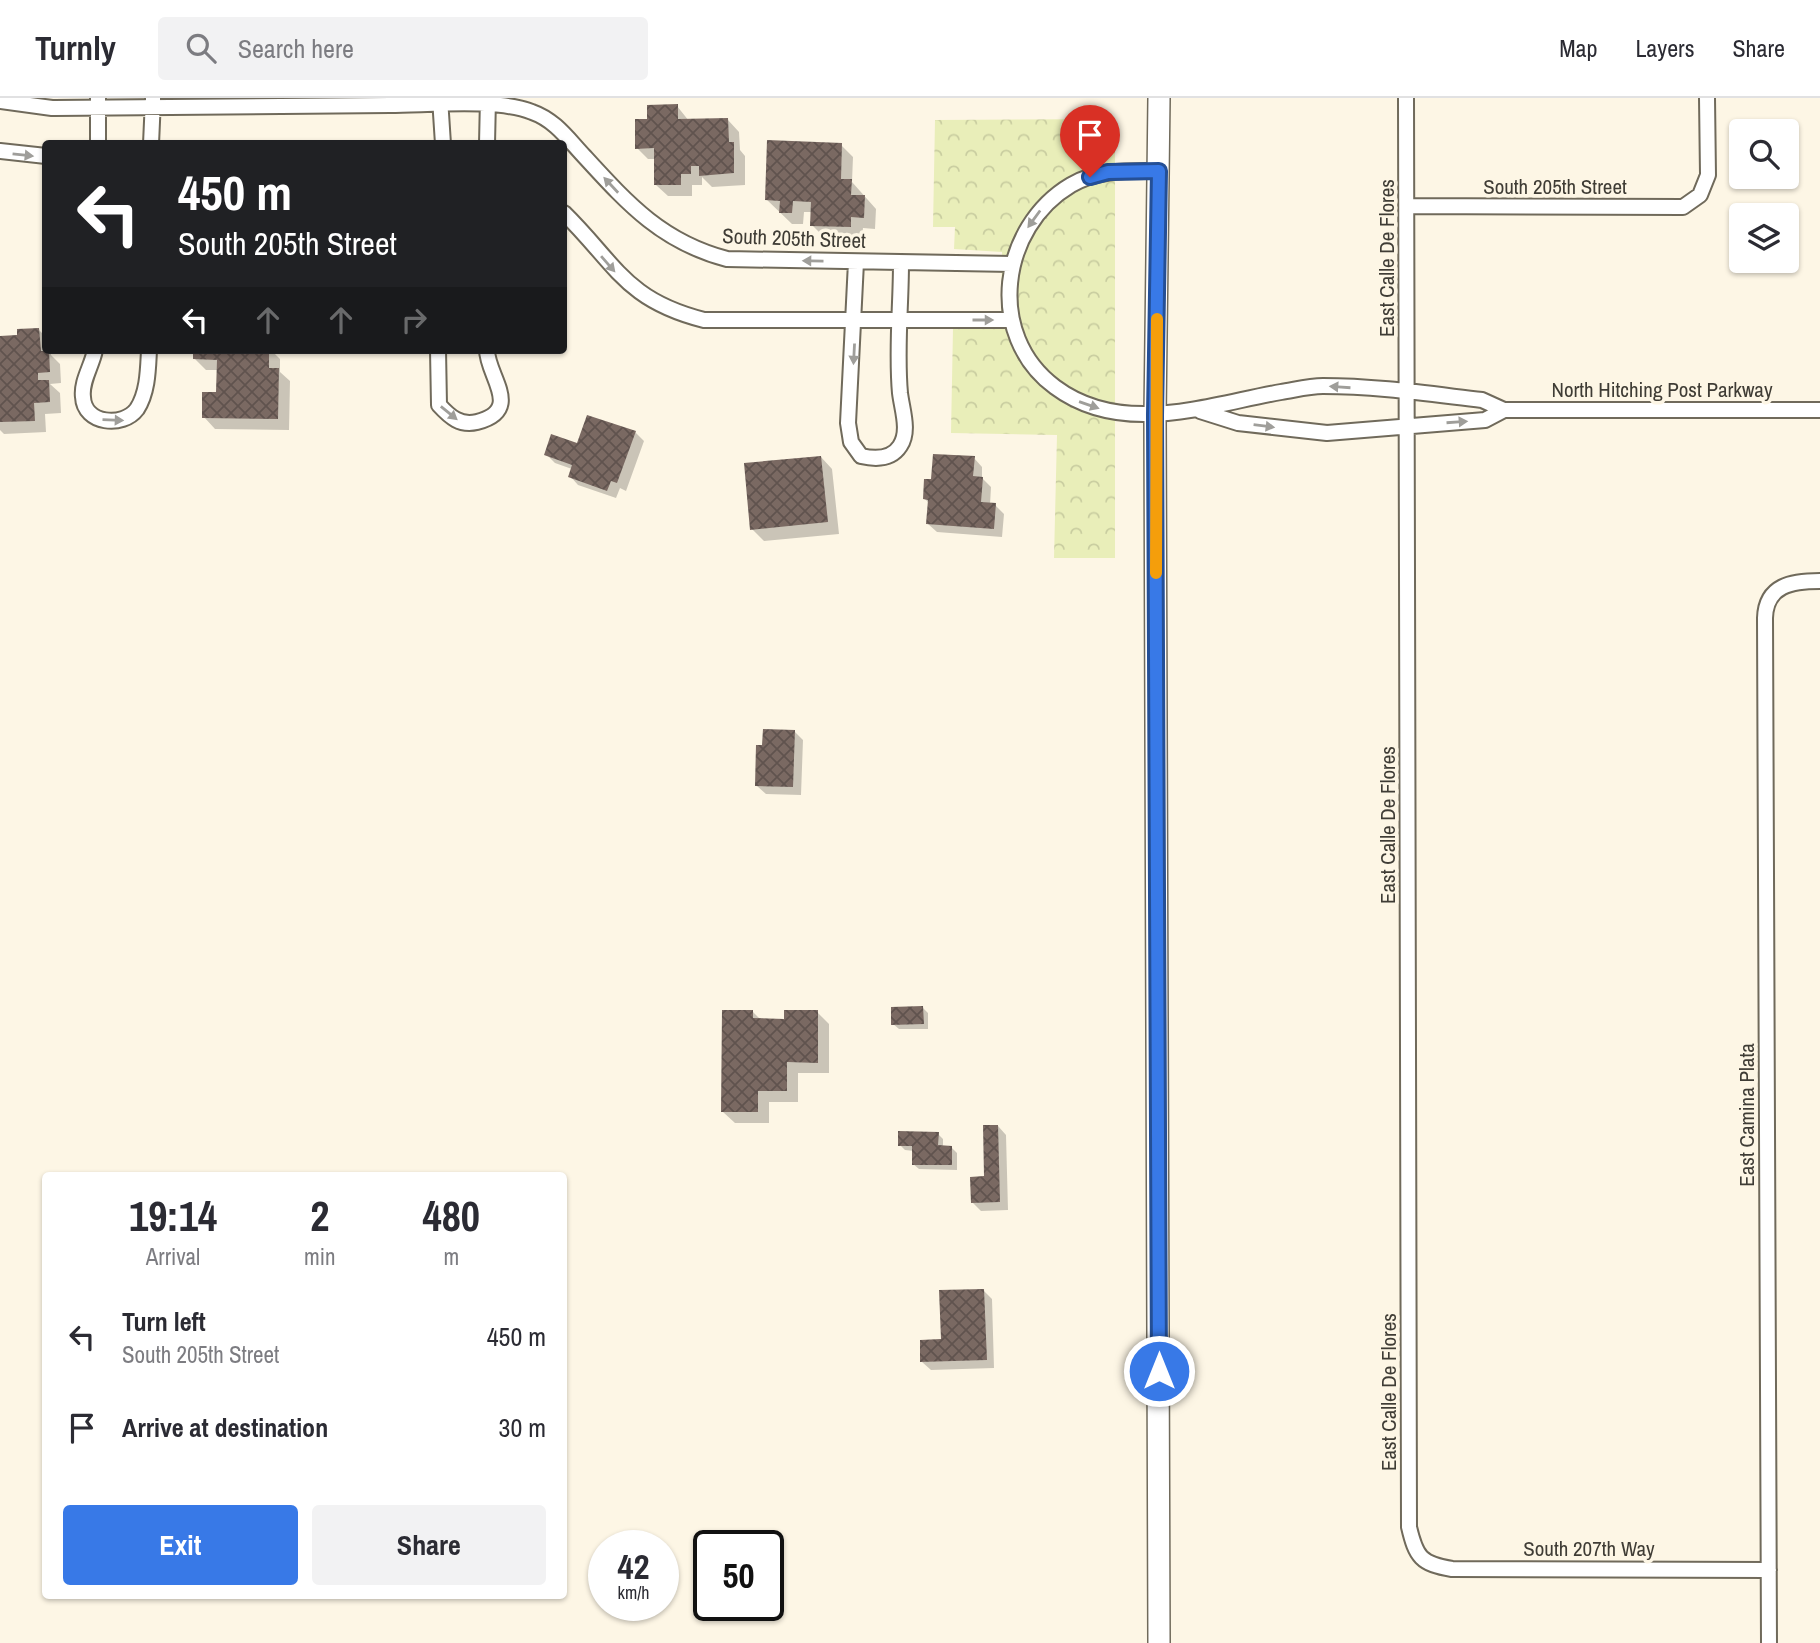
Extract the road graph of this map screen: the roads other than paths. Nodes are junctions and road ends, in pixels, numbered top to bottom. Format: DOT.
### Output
graph roads {
  1 [pos="1159,98"];
  2 [pos="1406,98"];
  3 [pos="1707,98"];
  4 [pos="0,101"];
  5 [pos="440,101"];
  6 [pos="153,102"];
  7 [pos="488,102"];
  8 [pos="98,103"];
  9 [pos="98,140"];
  10 [pos="151,140"];
  11 [pos="443,140"];
  12 [pos="487,140"];
  13 [pos="0,151"];
  14 [pos="42,156"];
  15 [pos="1159,171"];
  16 [pos="1407,206"];
  17 [pos="567,216"];
  18 [pos="856,262"];
  19 [pos="901,262"];
  20 [pos="1012,264"];
  21 [pos="1012,320"];
  22 [pos="855,321"];
  23 [pos="901,321"];
  24 [pos="94,354"];
  25 [pos="148,354"];
  26 [pos="438,354"];
  27 [pos="487,354"];
  28 [pos="1408,392"];
  29 [pos="1198,410"];
  30 [pos="1504,410"];
  31 [pos="1820,410"];
  32 [pos="1155,415"];
  33 [pos="1407,426"];
  34 [pos="1820,581"];
  35 [pos="1415,1551"];
  36 [pos="1769,1570"];
  37 [pos="1159,1643"];
  38 [pos="1769,1643"];
  1 -- 15 [label="main road"];
  2 -- 16 [label="street, East Calle De Flores"];
  3 -- 16 [label="street, South 205th Street"];
  4 -- 8 [label="street, South 205th Street"];
  5 -- 6 [label="street, South 205th Street"];
  5 -- 7 [label="street, South 205th Street"];
  5 -- 11 [label="street"];
  6 -- 8 [label="street, South 205th Street"];
  6 -- 10 [label="street"];
  7 -- 12 [label="street"];
  18 -- 7 [label="street, South 205th Street, one-way"];
  8 -- 9 [label="street"];
  13 -- 14 [label="street, one-way"];
  15 -- 20 [label="street, one-way"];
  15 -- 32 [label="main road"];
  16 -- 28 [label="street, East Calle De Flores"];
  17 -- 22 [label="street, one-way"];
  18 -- 19 [label="street, South 205th Street"];
  18 -- 22 [label="street"];
  19 -- 20 [label="street, South 205th Street"];
  19 -- 23 [label="street"];
  20 -- 21 [label="street"];
  23 -- 21 [label="street, one-way"];
  21 -- 32 [label="street, one-way"];
  22 -- 23 [label="street"];
  22 -- 23 [label="street, one-way"];
  24 -- 25 [label="street, one-way"];
  26 -- 27 [label="street, one-way"];
  28 -- 29 [label="street, North Hitching Post Parkway, one-way"];
  28 -- 30 [label="street, North Hitching Post Parkway"];
  28 -- 33 [label="street, East Calle De Flores"];
  29 -- 32 [label="street, North Hitching Post Parkway"];
  29 -- 33 [label="street, North Hitching Post Parkway, one-way"];
  30 -- 31 [label="street, North Hitching Post Parkway"];
  33 -- 30 [label="street, North Hitching Post Parkway, one-way"];
  32 -- 37 [label="main road"];
  33 -- 35 [label="street, East Calle De Flores"];
  34 -- 36 [label="street, East Camina Plata"];
  35 -- 36 [label="street, South 207th Way"];
  36 -- 38 [label="street, East Camina Plata"];
}
